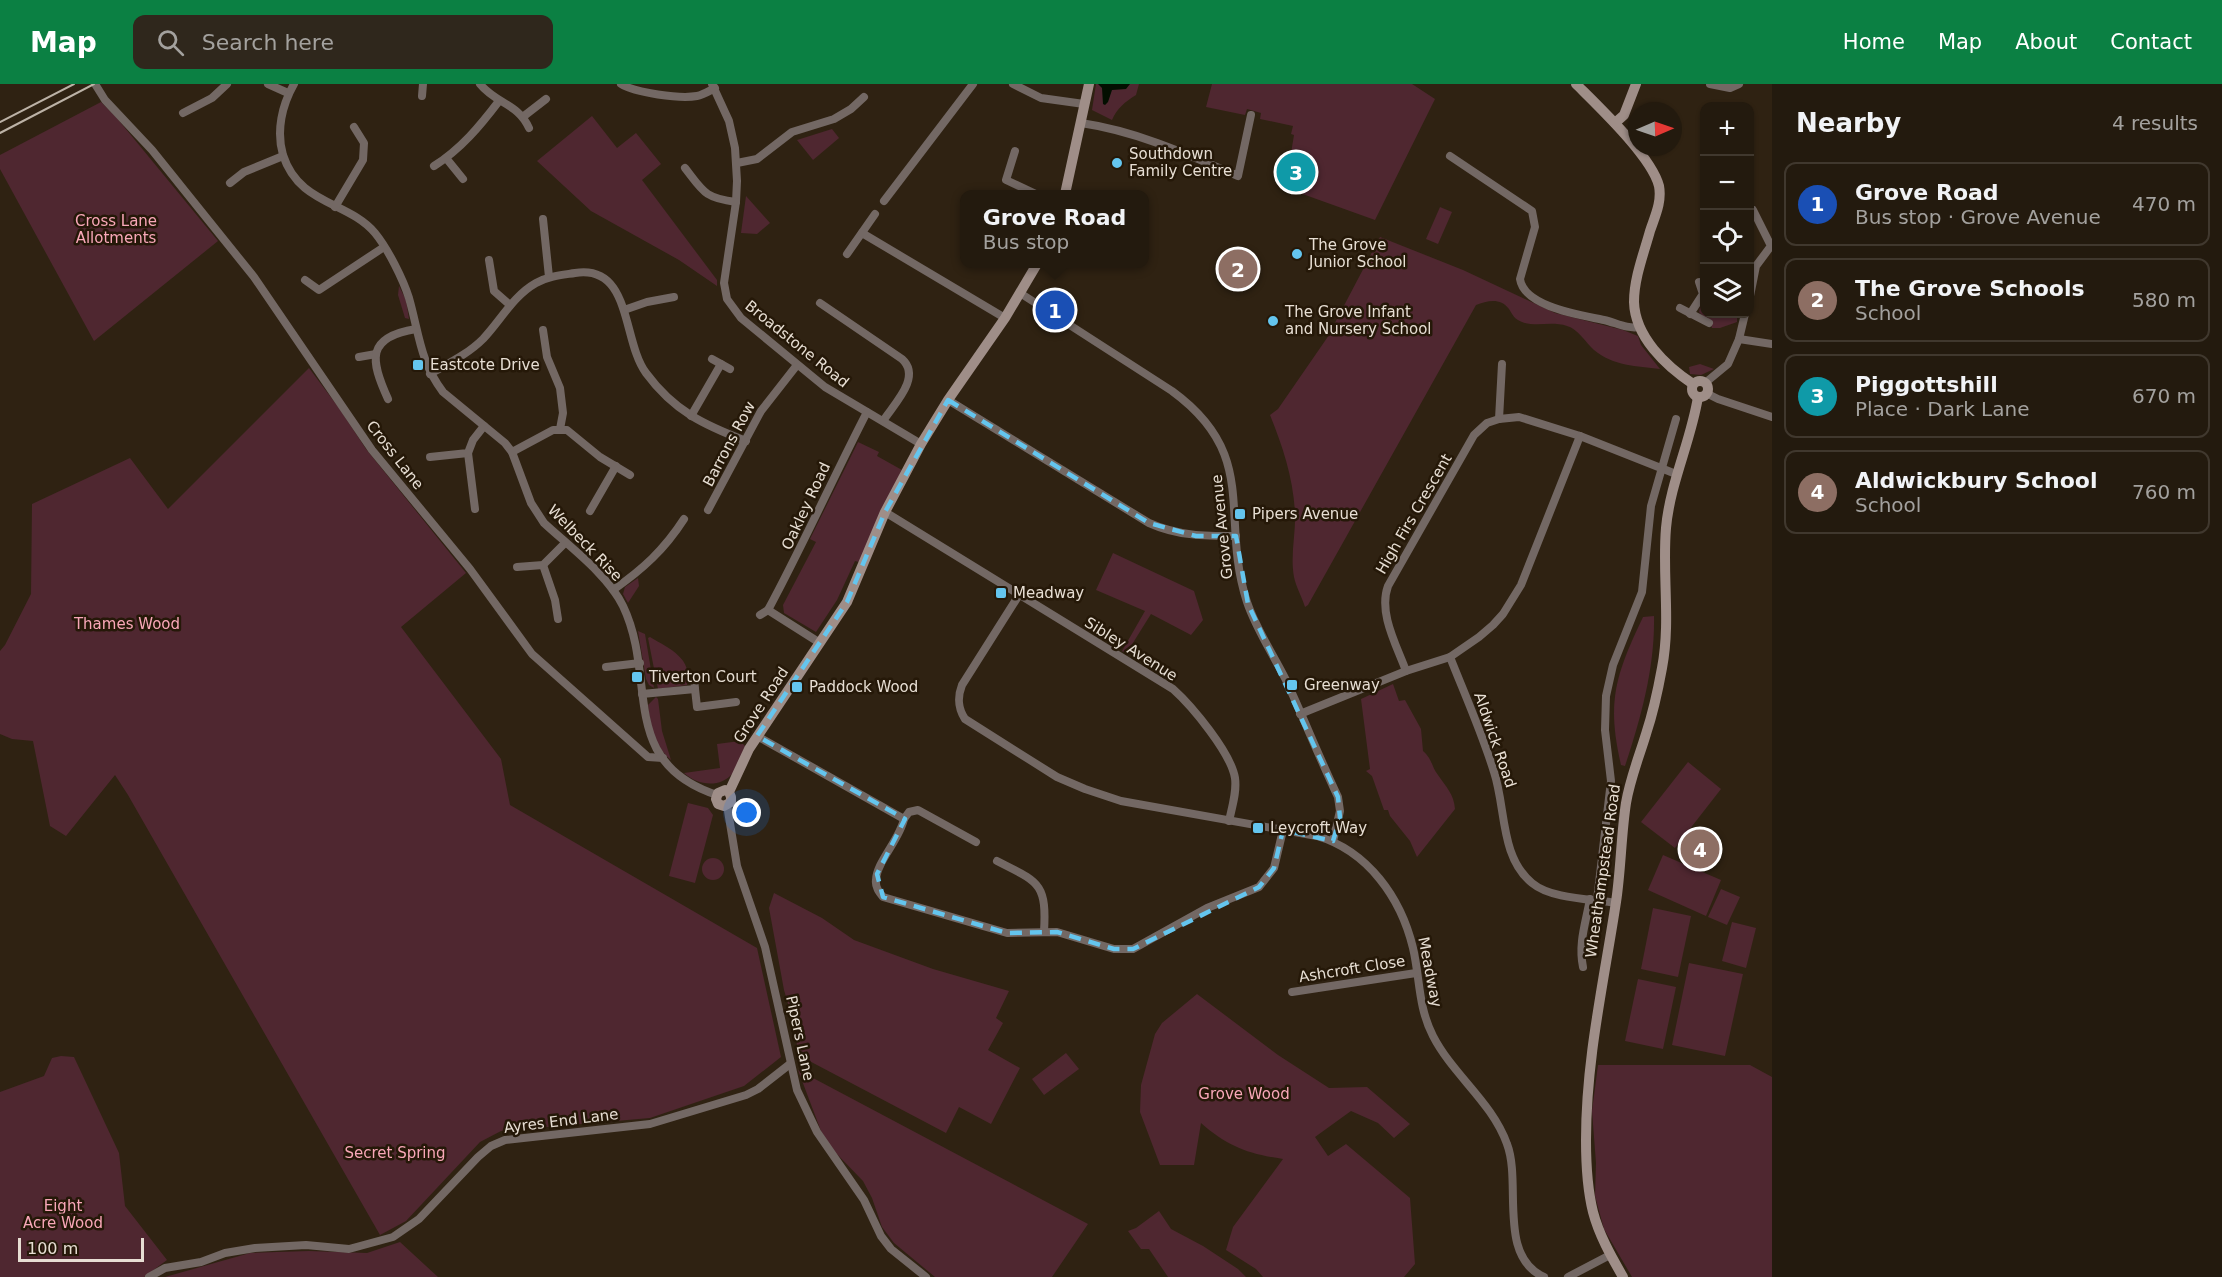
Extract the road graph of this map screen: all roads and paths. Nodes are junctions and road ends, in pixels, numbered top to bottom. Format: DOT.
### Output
graph roads {
  1 [pos="94,84"];
  2 [pos="227,84"];
  3 [pos="268,84"];
  4 [pos="294,84"];
  5 [pos="423,84"];
  6 [pos="480,84"];
  7 [pos="621,84"];
  8 [pos="973,84"];
  9 [pos="1013,84"];
  10 [pos="1089,84"];
  11 [pos="1576,84"];
  12 [pos="1636,84"];
  13 [pos="1710,84"];
  14 [pos="1738,85"];
  15 [pos="714,86"];
  16 [pos="288,93"];
  17 [pos="422,96"];
  18 [pos="864,97"];
  19 [pos="546,99"];
  20 [pos="499,100"];
  21 [pos="1084,104"];
  22 [pos="183,113"];
  23 [pos="1251,115"];
  24 [pos="524,116"];
  25 [pos="1081,123"];
  26 [pos="1615,123"];
  27 [pos="354,127"];
  28 [pos="529,128"];
  29 [pos="1015,151"];
  30 [pos="283,156"];
  31 [pos="1450,156"];
  32 [pos="446,158"];
  33 [pos="737,163"];
  34 [pos="434,166"];
  35 [pos="685,168"];
  36 [pos="463,179"];
  37 [pos="230,183"];
  38 [pos="1026,190"];
  39 [pos="1066,190"];
  40 [pos="884,201"];
  41 [pos="736,202"];
  42 [pos="335,207"];
  43 [pos="1754,212"];
  44 [pos="875,214"];
  45 [pos="543,219"];
  46 [pos="862,233"];
  47 [pos="1772,246"];
  48 [pos="384,247"];
  49 [pos="847,254"];
  50 [pos="489,260"];
  51 [pos="1035,268"];
  52 [pos="1754,275"];
  53 [pos="549,277"];
  54 [pos="305,280"];
  55 [pos="1020,292"];
  56 [pos="674,297"];
  57 [pos="1700,300"];
  58 [pos="820,303"];
  59 [pos="510,305"];
  60 [pos="1680,308"];
  61 [pos="624,310"];
  62 [pos="1690,314"];
  63 [pos="1005,318"];
  64 [pos="1744,318"];
  65 [pos="1709,324"];
  66 [pos="1640,327"];
  67 [pos="416,329"];
  68 [pos="543,330"];
  69 [pos="1739,339"];
  70 [pos="1772,344"];
  71 [pos="376,354"];
  72 [pos="359,357"];
  73 [pos="712,359"];
  74 [pos="722,364"];
  75 [pos="1502,364"];
  76 [pos="797,365"];
  77 [pos="730,369"];
  78 [pos="430,374"];
  79 [pos="1703,391"];
  80 [pos="388,399"];
  81 [pos="948,400"];
  82 [pos="867,412"];
  83 [pos="691,416"];
  84 [pos="1772,417"];
  85 [pos="1499,419"];
  86 [pos="1676,419"];
  87 [pos="883,421"];
  88 [pos="484,426"];
  89 [pos="560,429"];
  90 [pos="1580,436"];
  91 [pos="746,441"];
  92 [pos="921,444"];
  93 [pos="512,452"];
  94 [pos="468,453"];
  95 [pos="430,457"];
  96 [pos="616,466"];
  97 [pos="1660,468"];
  98 [pos="1676,474"];
  99 [pos="630,475"];
  100 [pos="475,509"];
  101 [pos="708,510"];
  102 [pos="590,511"];
  103 [pos="885,512"];
  104 [pos="684,519"];
  105 [pos="1236,536"];
  106 [pos="565,543"];
  107 [pos="543,565"];
  108 [pos="517,567"];
  109 [pos="613,590"];
  110 [pos="1019,595"];
  111 [pos="768,610"];
  112 [pos="760,615"];
  113 [pos="558,619"];
  114 [pos="820,643"];
  115 [pos="1450,657"];
  116 [pos="640,663"];
  117 [pos="606,668"];
  118 [pos="1406,671"];
  119 [pos="694,677"];
  120 [pos="695,689"];
  121 [pos="642,694"];
  122 [pos="736,702"];
  123 [pos="1300,714"];
  124 [pos="757,736"];
  125 [pos="663,759"];
  126 [pos="729,792"];
  127 [pos="717,795"];
  128 [pos="727,806"];
  129 [pos="904,819"];
  130 [pos="1229,820"];
  131 [pos="1283,830"];
  132 [pos="1333,841"];
  133 [pos="976,842"];
  134 [pos="997,861"];
  135 [pos="1593,899"];
  136 [pos="1616,903"];
  137 [pos="1044,932"];
  138 [pos="1583,967"];
  139 [pos="1416,972"];
  140 [pos="1292,992"];
  141 [pos="790,1064"];
  142 [pos="1610,1255"];
  143 [pos="1540,1276"];
  144 [pos="149,1277"];
  145 [pos="926,1277"];
  146 [pos="1568,1277"];
  147 [pos="1623,1277"];
  1 -- 125 [label="street, Cross Lane"];
  2 -- 22 [label="street"];
  3 -- 16 [label="street"];
  4 -- 16 [label="street, Welbeck Rise"];
  5 -- 17 [label="street"];
  6 -- 20 [label="street"];
  7 -- 15 [label="street"];
  8 -- 40 [label="street"];
  9 -- 21 [label="street"];
  10 -- 21 [label="street"];
  11 -- 26 [label="street"];
  12 -- 26 [label="street"];
  13 -- 14 [label="street"];
  15 -- 33 [label="street, Broadstone Road"];
  16 -- 30 [label="street, Welbeck Rise"];
  18 -- 33 [label="street"];
  19 -- 24 [label="street"];
  20 -- 24 [label="street"];
  20 -- 32 [label="street"];
  21 -- 25 [label="street"];
  23 -- 25 [label="street"];
  24 -- 28 [label="street"];
  25 -- 39 [label="street"];
  26 -- 66 [label="street"];
  27 -- 42 [label="street"];
  29 -- 38 [label="street"];
  30 -- 37 [label="street"];
  30 -- 42 [label="street, Welbeck Rise"];
  31 -- 66 [label="street"];
  32 -- 34 [label="street"];
  32 -- 36 [label="street"];
  33 -- 41 [label="street, Broadstone Road"];
  35 -- 41 [label="street"];
  41 -- 76 [label="street, Broadstone Road"];
  42 -- 48 [label="street, Welbeck Rise"];
  43 -- 47 [label="street"];
  44 -- 46 [label="street"];
  45 -- 53 [label="street"];
  46 -- 49 [label="street"];
  46 -- 63 [label="street"];
  47 -- 52 [label="street"];
  48 -- 54 [label="street"];
  48 -- 67 [label="street, Welbeck Rise"];
  50 -- 59 [label="street"];
  51 -- 55 [label="street, Grove Road"];
  53 -- 59 [label="street"];
  53 -- 61 [label="street"];
  55 -- 63 [label="street, Grove Road"];
  55 -- 105 [label="street, Grove Avenue"];
  56 -- 61 [label="street"];
  57 -- 62 [label="street"];
  58 -- 87 [label="street"];
  59 -- 78 [label="street"];
  60 -- 62 [label="street"];
  61 -- 83 [label="street"];
  62 -- 65 [label="street"];
  63 -- 81 [label="street, Grove Road"];
  64 -- 69 [label="street"];
  66 -- 79 [label="street"];
  67 -- 71 [label="street"];
  67 -- 78 [label="street, Welbeck Rise"];
  68 -- 89 [label="street"];
  69 -- 70 [label="street"];
  69 -- 79 [label="street"];
  71 -- 72 [label="street"];
  71 -- 80 [label="street"];
  73 -- 74 [label="street"];
  74 -- 77 [label="street"];
  74 -- 83 [label="street"];
  75 -- 85 [label="street"];
  76 -- 82 [label="street, Broadstone Road"];
  76 -- 91 [label="street, Barrons Row"];
  78 -- 88 [label="street, Welbeck Rise"];
  79 -- 84 [label="street"];
  79 -- 98 [label="street, Wheathampstead Road"];
  81 -- 92 [label="street, Grove Road"];
  81 -- 105 [label="street"];
  82 -- 87 [label="street, Broadstone Road"];
  82 -- 111 [label="street, Oakley Road"];
  83 -- 91 [label="street"];
  85 -- 90 [label="street"];
  85 -- 118 [label="street, High Firs Crescent"];
  86 -- 97 [label="street, Wheathampstead Road"];
  87 -- 92 [label="street, Broadstone Road"];
  88 -- 93 [label="street, Welbeck Rise"];
  88 -- 94 [label="street"];
  89 -- 93 [label="street"];
  89 -- 96 [label="street"];
  90 -- 97 [label="street"];
  90 -- 115 [label="street"];
  91 -- 101 [label="street, Barrons Row"];
  92 -- 103 [label="street, Grove Road"];
  93 -- 106 [label="street, Welbeck Rise"];
  94 -- 95 [label="street"];
  94 -- 100 [label="street"];
  96 -- 99 [label="street"];
  96 -- 102 [label="street"];
  97 -- 98 [label="street"];
  97 -- 135 [label="street, Wheathampstead Road"];
  98 -- 136 [label="street, Wheathampstead Road"];
  103 -- 110 [label="street, Sibley Avenue"];
  103 -- 114 [label="street, Grove Road"];
  104 -- 109 [label="street"];
  105 -- 123 [label="street, Grove Avenue"];
  106 -- 107 [label="street"];
  106 -- 109 [label="street, Welbeck Rise"];
  107 -- 108 [label="street"];
  107 -- 113 [label="street"];
  109 -- 116 [label="street, Welbeck Rise"];
  110 -- 130 [label="street, Sibley Avenue"];
  110 -- 130 [label="street, Meadway"];
  111 -- 112 [label="street, Oakley Road"];
  111 -- 114 [label="street"];
  114 -- 124 [label="street, Grove Road"];
  115 -- 118 [label="street"];
  115 -- 135 [label="street, Aldwick Road"];
  116 -- 117 [label="street"];
  116 -- 121 [label="street, Welbeck Rise"];
  118 -- 123 [label="street"];
  119 -- 120 [label="street"];
  120 -- 121 [label="street"];
  120 -- 122 [label="street"];
  121 -- 125 [label="street, Welbeck Rise"];
  123 -- 132 [label="street, Grove Avenue"];
  124 -- 126 [label="street, Grove Road"];
  124 -- 129 [label="street"];
  125 -- 127 [label="street, Cross Lane"];
  126 -- 127 [label="street"];
  126 -- 128 [label="street, Grove Road"];
  127 -- 128 [label="street"];
  128 -- 141 [label="street, Pipers Lane"];
  129 -- 133 [label="street"];
  129 -- 137 [label="street"];
  130 -- 131 [label="street, Meadway"];
  131 -- 132 [label="street, Meadway"];
  131 -- 137 [label="street"];
  132 -- 139 [label="street, Meadway"];
  134 -- 137 [label="street"];
  135 -- 136 [label="street, Aldwick Road"];
  135 -- 138 [label="street, Wheathampstead Road"];
  136 -- 142 [label="street, Wheathampstead Road"];
  139 -- 140 [label="street, Ashcroft Close"];
  139 -- 143 [label="street, Meadway"];
  141 -- 144 [label="street, Ayres End Lane"];
  141 -- 145 [label="street, Pipers Lane"];
  142 -- 146 [label="street"];
  142 -- 147 [label="street, Wheathampstead Road"];
}
